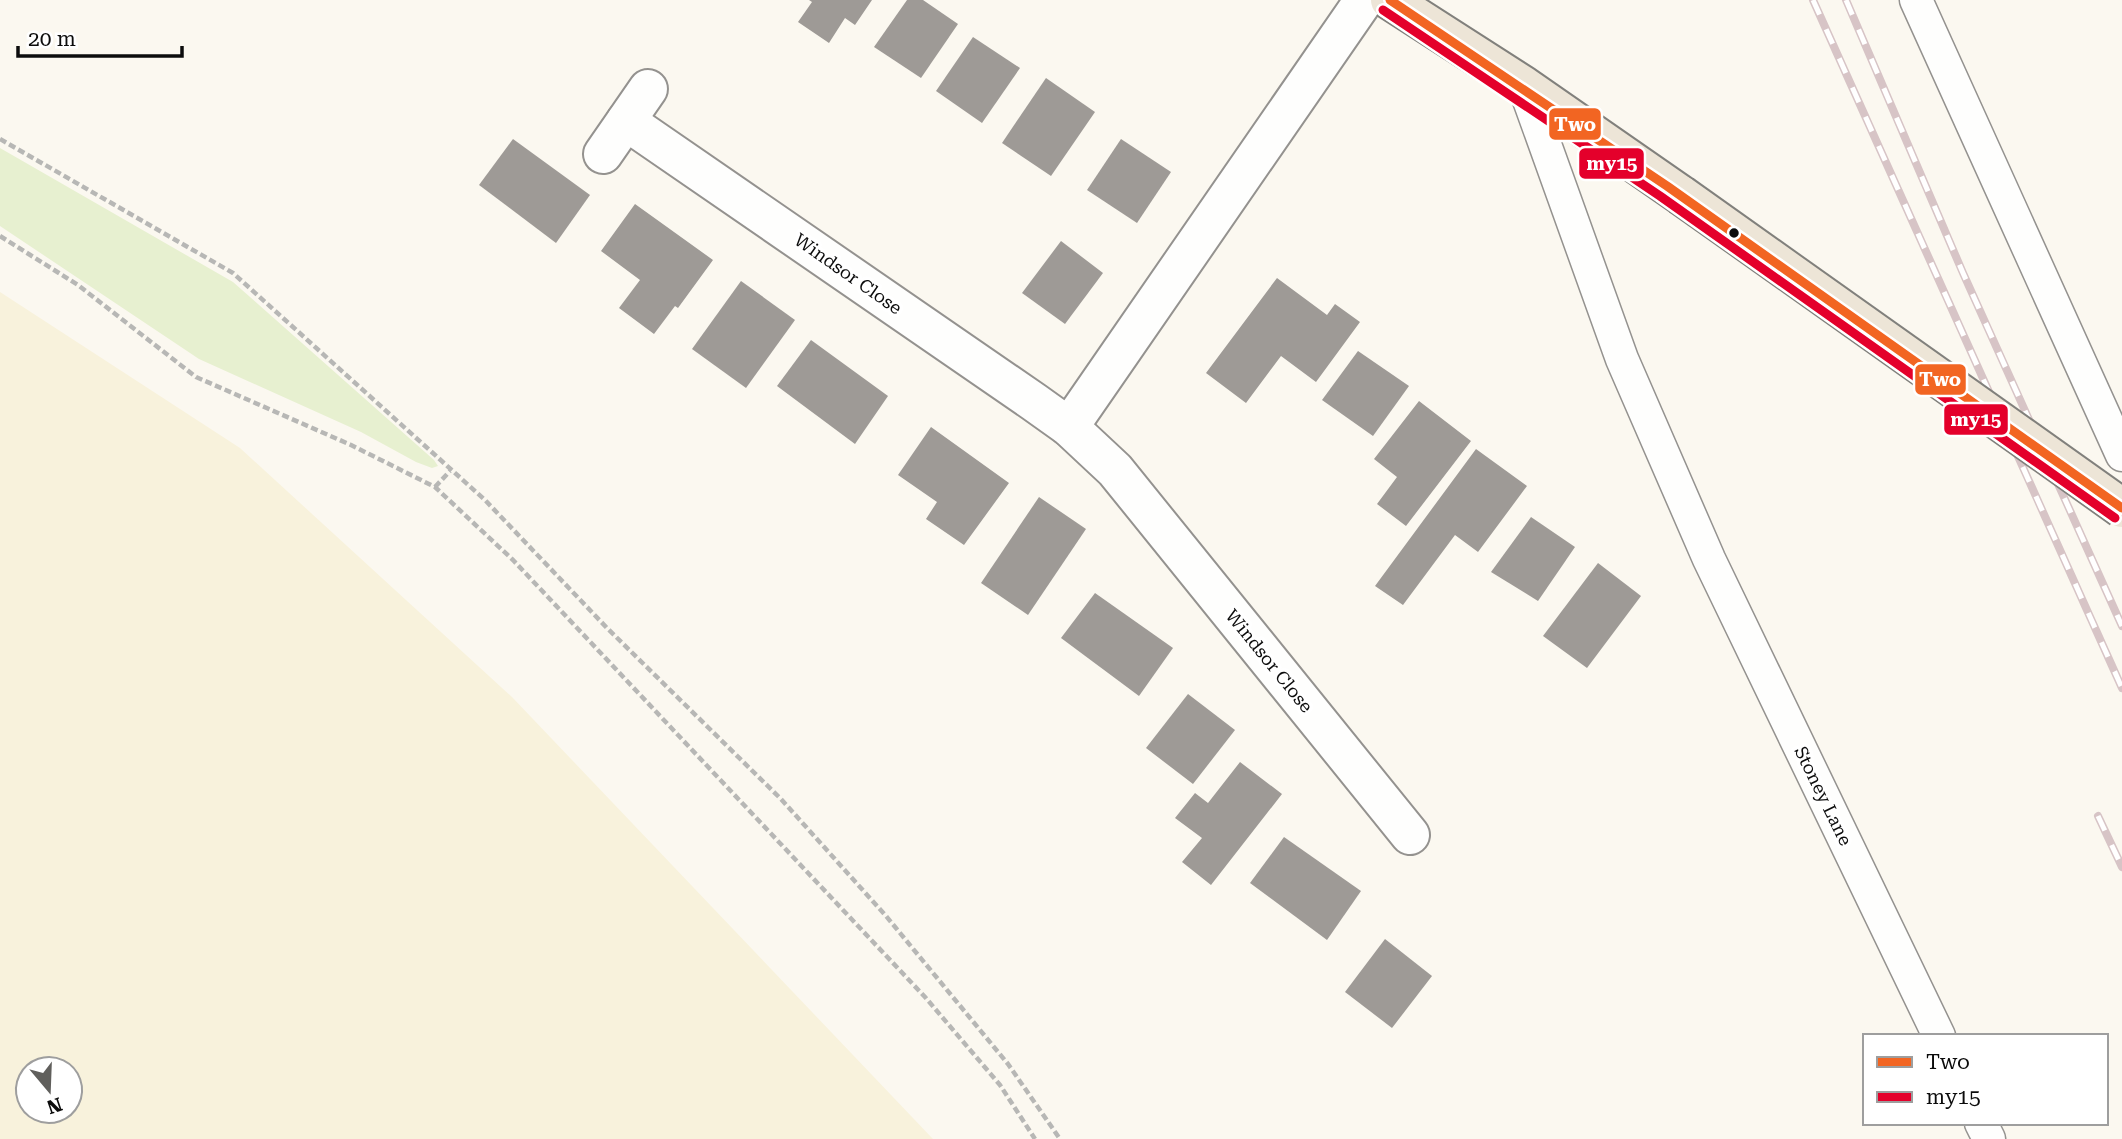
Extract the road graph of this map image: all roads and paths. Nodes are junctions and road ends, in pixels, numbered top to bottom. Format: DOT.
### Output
graph roads {
  1 [pos="1364,0"];
  2 [pos="1390,0"];
  3 [pos="1916,0"];
  4 [pos="1524,86"];
  5 [pos="648,89"];
  6 [pos="626,121"];
  7 [pos="0,139"];
  8 [pos="603,154"];
  9 [pos="0,236"];
  10 [pos="1069,427"];
  11 [pos="2122,455"];
  12 [pos="450,471"];
  13 [pos="435,487"];
  14 [pos="2122,508"];
  15 [pos="1410,835"];
  16 [pos="1938,1034"];
  17 [pos="1035,1139"];
  18 [pos="1060,1139"];
  1 -- 10 [label="street"];
  2 -- 4 [label="main road"];
  3 -- 11 [label="lane"];
  4 -- 14 [label="main road, bridge"];
  4 -- 16 [label="lane, Stoney Lane"];
  5 -- 6 [label="street"];
  6 -- 8 [label="street"];
  6 -- 10 [label="street, Windsor Close"];
  7 -- 12 [label="path"];
  9 -- 13 [label="path"];
  10 -- 15 [label="street, Windsor Close"];
  12 -- 13 [label="path"];
  12 -- 18 [label="path"];
  13 -- 17 [label="path"];
}
